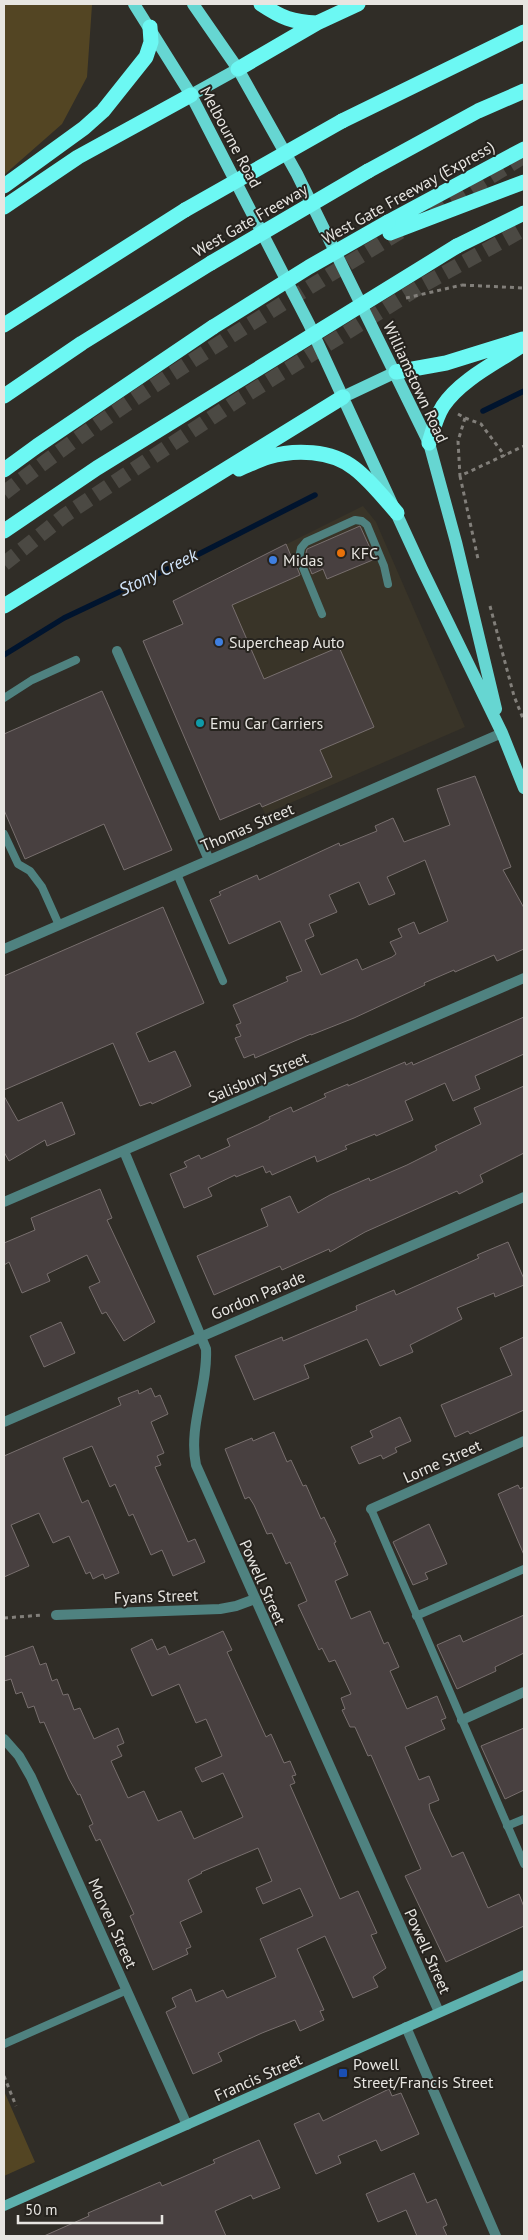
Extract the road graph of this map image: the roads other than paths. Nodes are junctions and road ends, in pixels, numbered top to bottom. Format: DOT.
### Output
graph roads {
  1 [pos="134,4"];
  2 [pos="194,4"];
  3 [pos="261,4"];
  4 [pos="358,4"];
  5 [pos="317,23"];
  6 [pos="150,27"];
  7 [pos="524,32"];
  8 [pos="238,69"];
  9 [pos="524,91"];
  10 [pos="191,95"];
  11 [pos="524,149"];
  12 [pos="524,182"];
  13 [pos="4,186"];
  14 [pos="4,207"];
  15 [pos="524,212"];
  16 [pos="389,227"];
  17 [pos="4,325"];
  18 [pos="524,338"];
  19 [pos="524,344"];
  20 [pos="396,372"];
  21 [pos="4,396"];
  22 [pos="344,397"];
  23 [pos="429,443"];
  24 [pos="4,470"];
  25 [pos="191,490"];
  26 [pos="397,513"];
  27 [pos="4,531"];
  28 [pos="388,584"];
  29 [pos="4,606"];
  30 [pos="322,614"];
  31 [pos="117,651"];
  32 [pos="76,660"];
  33 [pos="4,698"];
  34 [pos="502,734"];
  35 [pos="524,788"];
  36 [pos="4,834"];
  37 [pos="209,860"];
  38 [pos="177,874"];
  39 [pos="59,925"];
  40 [pos="4,948"];
  41 [pos="524,978"];
  42 [pos="223,981"];
  43 [pos="124,1151"];
  44 [pos="524,1197"];
  45 [pos="4,1202"];
  46 [pos="202,1336"];
  47 [pos="4,1422"];
  48 [pos="524,1441"];
  49 [pos="371,1509"];
  50 [pos="524,1569"];
  51 [pos="255,1599"];
  52 [pos="56,1614"];
  53 [pos="416,1616"];
  54 [pos="524,1692"];
  55 [pos="462,1720"];
  56 [pos="4,1739"];
  57 [pos="524,1819"];
  58 [pos="507,1826"];
  59 [pos="524,1864"];
  60 [pos="524,1975"];
  61 [pos="127,1990"];
  62 [pos="439,2012"];
  63 [pos="406,2027"];
  64 [pos="4,2044"];
  65 [pos="187,2125"];
  66 [pos="4,2206"];
  67 [pos="496,2236"];
  1 -- 6 [label="main road, Melbourne Road"];
  2 -- 8 [label="main road"];
  3 -- 5 [label="highway"];
  4 -- 5 [label="highway"];
  5 -- 8 [label="highway"];
  6 -- 10 [label="main road, Melbourne Road"];
  6 -- 13 [label="highway"];
  7 -- 17 [label="highway, bridge"];
  8 -- 10 [label="main road"];
  8 -- 20 [label="main road, Williamstown Road"];
  9 -- 21 [label="highway, West Gate Freeway, bridge"];
  10 -- 14 [label="highway"];
  10 -- 22 [label="main road, Melbourne Road"];
  11 -- 16 [label="highway, West Gate Freeway (Express)"];
  12 -- 16 [label="highway"];
  15 -- 27 [label="highway, bridge"];
  16 -- 24 [label="highway, bridge"];
  18 -- 20 [label="highway"];
  19 -- 23 [label="highway"];
  20 -- 22 [label="main road"];
  20 -- 23 [label="main road, Williamstown Road"];
  22 -- 25 [label="highway"];
  22 -- 26 [label="main road, Williamstown Road"];
  23 -- 34 [label="main road, Williamstown Road"];
  25 -- 26 [label="highway"];
  25 -- 29 [label="highway"];
  26 -- 34 [label="main road, Williamstown Road"];
  28 -- 30 [label="lane"];
  31 -- 37 [label="street"];
  32 -- 33 [label="lane"];
  34 -- 35 [label="main road, Williamstown Road"];
  34 -- 37 [label="street, Thomas Street"];
  36 -- 39 [label="lane"];
  37 -- 38 [label="street, Thomas Street"];
  38 -- 39 [label="street, Thomas Street"];
  38 -- 42 [label="lane"];
  39 -- 40 [label="street, Thomas Street"];
  41 -- 43 [label="street, Salisbury Street"];
  43 -- 45 [label="street, Salisbury Street"];
  43 -- 46 [label="street, Powell Street"];
  44 -- 46 [label="street, Gordon Parade"];
  46 -- 47 [label="street, Gordon Parade"];
  46 -- 51 [label="street, Powell Street"];
  48 -- 49 [label="street, Lorne Street"];
  49 -- 53 [label="lane"];
  50 -- 53 [label="lane"];
  51 -- 52 [label="street, Fyans Street"];
  51 -- 62 [label="street, Powell Street"];
  53 -- 55 [label="lane"];
  54 -- 55 [label="street"];
  55 -- 58 [label="lane"];
  56 -- 61 [label="street, Morven Street"];
  57 -- 58 [label="lane"];
  58 -- 59 [label="lane"];
  60 -- 62 [label="main road, Francis Street"];
  61 -- 64 [label="lane"];
  61 -- 65 [label="street, Morven Street"];
  62 -- 63 [label="main road, Francis Street"];
  63 -- 65 [label="main road, Francis Street"];
  63 -- 67 [label="street"];
  65 -- 66 [label="main road, Francis Street"];
}
